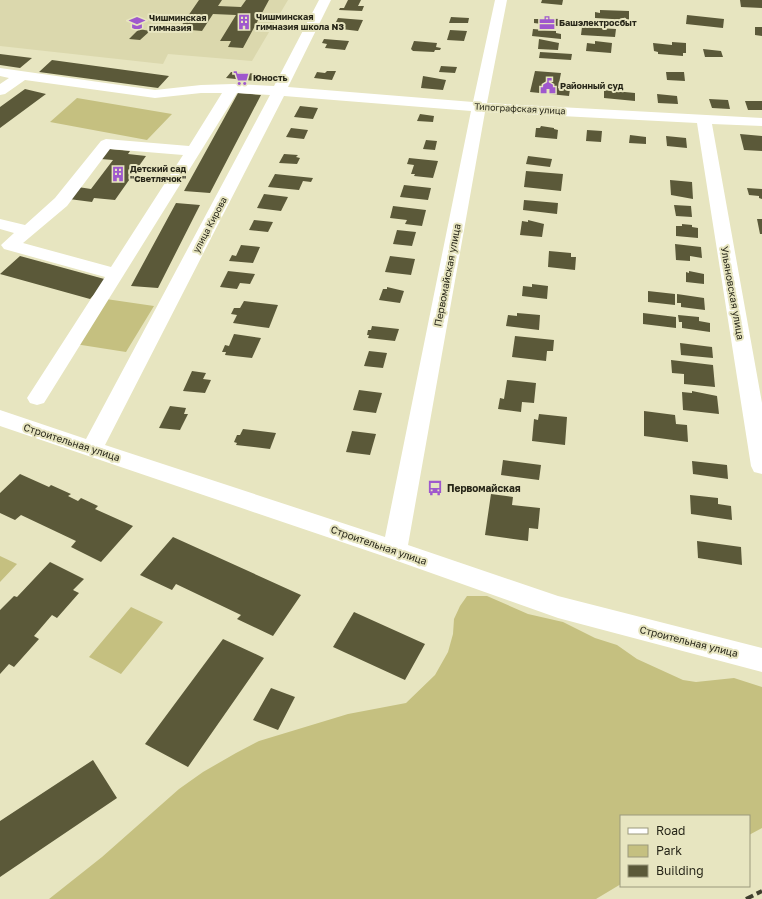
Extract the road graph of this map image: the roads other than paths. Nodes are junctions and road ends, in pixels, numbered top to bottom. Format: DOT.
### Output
graph roads {
  1 [pos="325,0"];
  2 [pos="501,0"];
  3 [pos="0,72"];
  4 [pos="22,75"];
  5 [pos="234,88"];
  6 [pos="0,90"];
  7 [pos="278,91"];
  8 [pos="479,107"];
  9 [pos="704,119"];
  10 [pos="762,122"];
  11 [pos="194,152"];
  12 [pos="0,224"];
  13 [pos="28,231"];
  14 [pos="5,249"];
  15 [pos="116,274"];
  16 [pos="37,398"];
  17 [pos="0,418"];
  18 [pos="92,449"];
  19 [pos="762,466"];
  20 [pos="395,550"];
  21 [pos="762,660"];
  1 -- 7 [label="street, улица Кирова"];
  2 -- 8 [label="street, Первомайская улица"];
  3 -- 4 [label="street, Типографская улица"];
  4 -- 5 [label="street, Типографская улица"];
  4 -- 6 [label="street"];
  5 -- 7 [label="street, Типографская улица"];
  5 -- 11 [label="street"];
  7 -- 8 [label="street, Типографская улица"];
  7 -- 18 [label="street, улица Кирова"];
  8 -- 9 [label="street, Типографская улица"];
  8 -- 20 [label="street, Первомайская улица"];
  9 -- 10 [label="street, Типографская улица"];
  9 -- 19 [label="street, Ульяновская улица"];
  11 -- 13 [label="street"];
  11 -- 15 [label="street"];
  12 -- 13 [label="street"];
  13 -- 14 [label="street"];
  14 -- 15 [label="street"];
  15 -- 16 [label="street"];
  17 -- 18 [label="street, Строительная улица"];
  18 -- 20 [label="street, Строительная улица"];
  20 -- 21 [label="street, Строительная улица"];
}
